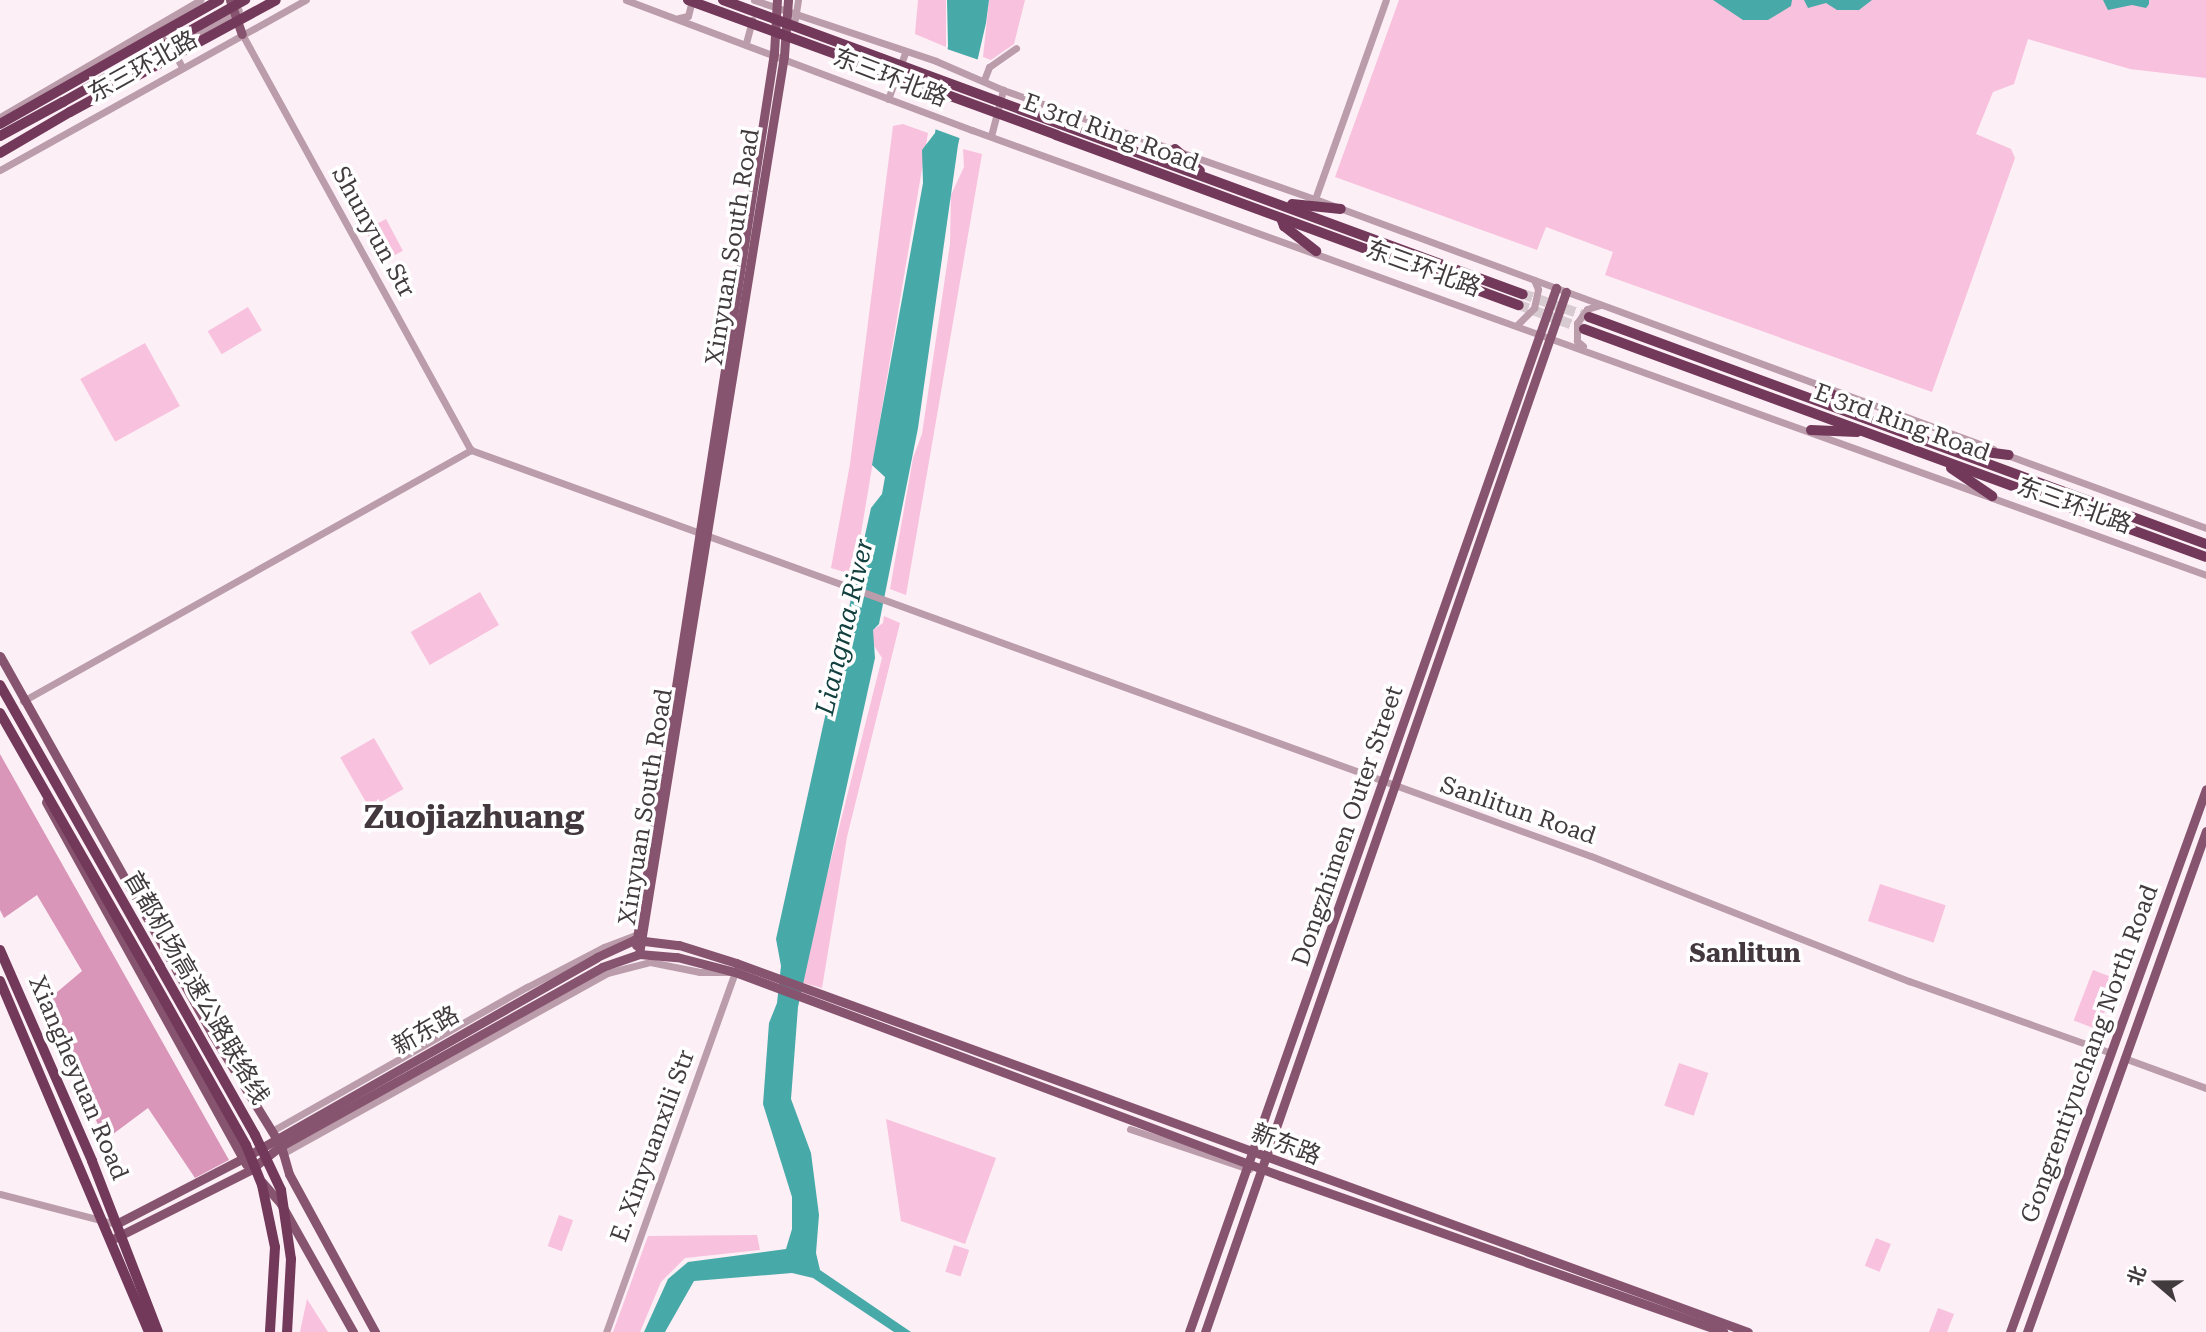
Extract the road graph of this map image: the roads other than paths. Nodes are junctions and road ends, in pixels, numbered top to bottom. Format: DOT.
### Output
graph roads {
  1 [pos="200,0"];
  2 [pos="219,0"];
  3 [pos="230,0"];
  4 [pos="276,0"];
  5 [pos="306,0"];
  6 [pos="626,0"];
  7 [pos="690,0"];
  8 [pos="723,0"];
  9 [pos="788,0"];
  10 [pos="798,0"];
  11 [pos="1386,0"];
  12 [pos="755,1"];
  13 [pos="239,6"];
  14 [pos="777,9"];
  15 [pos="791,18"];
  16 [pos="678,19"];
  17 [pos="158,24"];
  18 [pos="242,34"];
  19 [pos="746,43"];
  20 [pos="171,47"];
  21 [pos="1016,48"];
  22 [pos="905,53"];
  23 [pos="779,55"];
  24 [pos="182,67"];
  25 [pos="983,79"];
  26 [pos="1003,90"];
  27 [pos="888,99"];
  28 [pos="0,117"];
  29 [pos="0,124"];
  30 [pos="1058,130"];
  31 [pos="0,136"];
  32 [pos="991,136"];
  33 [pos="1175,149"];
  34 [pos="0,153"];
  35 [pos="0,170"];
  36 [pos="1205,176"];
  37 [pos="1315,199"];
  38 [pos="1275,203"];
  39 [pos="1341,209"];
  40 [pos="1281,218"];
  41 [pos="1316,251"];
  42 [pos="1534,280"];
  43 [pos="1556,288"];
  44 [pos="1566,292"];
  45 [pos="1604,306"];
  46 [pos="1589,317"];
  47 [pos="1518,324"];
  48 [pos="1584,330"];
  49 [pos="1541,332"];
  50 [pos="1550,336"];
  51 [pos="1587,349"];
  52 [pos="1820,386"];
  53 [pos="1870,427"];
  54 [pos="1811,430"];
  55 [pos="1941,445"];
  56 [pos="471,450"];
  57 [pos="2009,455"];
  58 [pos="1937,458"];
  59 [pos="1992,496"];
  60 [pos="2206,528"];
  61 [pos="704,533"];
  62 [pos="2206,544"];
  63 [pos="2204,556"];
  64 [pos="2206,575"];
  65 [pos="0,656"];
  66 [pos="0,685"];
  67 [pos="23,701"];
  68 [pos="0,713"];
  69 [pos="30,765"];
  70 [pos="1384,782"];
  71 [pos="1394,786"];
  72 [pos="2206,789"];
  73 [pos="2206,831"];
  74 [pos="639,937"];
  75 [pos="0,950"];
  76 [pos="639,954"];
  77 [pos="735,972"];
  78 [pos="767,979"];
  79 [pos="0,981"];
  80 [pos="810,995"];
  81 [pos="2111,1054"];
  82 [pos="2124,1058"];
  83 [pos="2206,1088"];
  84 [pos="1130,1129"];
  85 [pos="278,1142"];
  86 [pos="1252,1152"];
  87 [pos="1263,1156"];
  88 [pos="242,1159"];
  89 [pos="1247,1166"];
  90 [pos="1259,1166"];
  91 [pos="250,1170"];
  92 [pos="0,1195"];
  93 [pos="102,1220"];
  94 [pos="116,1224"];
  95 [pos="115,1238"];
  96 [pos="149,1332"];
  97 [pos="158,1332"];
  98 [pos="270,1332"];
  99 [pos="287,1332"];
  100 [pos="353,1332"];
  101 [pos="375,1332"];
  102 [pos="606,1332"];
  103 [pos="1189,1332"];
  104 [pos="1205,1332"];
  105 [pos="1723,1332"];
  106 [pos="1748,1332"];
  107 [pos="2010,1332"];
  108 [pos="2026,1332"];
  1 -- 17 [label="street, 东三环北路"];
  2 -- 29 [label="highway, bridge"];
  3 -- 13 [label="main road"];
  4 -- 34 [label="highway, bridge"];
  5 -- 18 [label="street, 东三环北路"];
  6 -- 16 [label="street, 东三环北路"];
  7 -- 16 [label="street"];
  7 -- 30 [label="highway, E 3rd Ring Road, bridge"];
  8 -- 30 [label="highway, E 3rd Ring Road, bridge"];
  9 -- 15 [label="main road, Xinyuan South Road"];
  10 -- 15 [label="street"];
  11 -- 37 [label="street"];
  12 -- 14 [label="street"];
  12 -- 19 [label="street"];
  13 -- 18 [label="main road"];
  13 -- 20 [label="street"];
  13 -- 31 [label="highway, bridge"];
  14 -- 15 [label="street"];
  14 -- 23 [label="main road"];
  15 -- 22 [label="street, 东三环北路"];
  15 -- 23 [label="main road, Xinyuan South Road"];
  16 -- 19 [label="street, 东三环北路"];
  17 -- 20 [label="street"];
  17 -- 28 [label="street, 东三环北路"];
  18 -- 24 [label="street, 东三环北路"];
  18 -- 56 [label="street, Shunyun Str"];
  19 -- 23 [label="street, 东三环北路"];
  20 -- 24 [label="street"];
  21 -- 25 [label="street"];
  22 -- 25 [label="street, 东三环北路"];
  22 -- 27 [label="street"];
  23 -- 27 [label="street, 东三环北路"];
  23 -- 61 [label="main road, Xinyuan South Road"];
  24 -- 35 [label="street, 东三环北路"];
  25 -- 26 [label="street, 东三环北路"];
  26 -- 32 [label="street"];
  26 -- 33 [label="street, 东三环北路"];
  27 -- 32 [label="street, 东三环北路"];
  30 -- 36 [label="highway, E 3rd Ring Road"];
  30 -- 40 [label="highway, E 3rd Ring Road"];
  32 -- 41 [label="street, 东三环北路"];
  33 -- 36 [label="highway"];
  33 -- 37 [label="street, 东三环北路"];
  36 -- 38 [label="highway, E 3rd Ring Road"];
  37 -- 39 [label="street, 东三环北路"];
  38 -- 39 [label="highway"];
  38 -- 40 [label="highway, E 3rd Ring Road"];
  39 -- 42 [label="street, 东三环北路"];
  40 -- 41 [label="highway"];
  41 -- 47 [label="street, 东三环北路"];
  42 -- 43 [label="street, 东三环北路"];
  42 -- 47 [label="street"];
  43 -- 44 [label="street, 东三环北路"];
  43 -- 49 [label="main road, Dongzhimen Outer Street"];
  44 -- 45 [label="street, 东三环北路"];
  44 -- 50 [label="main road, Dongzhimen Outer Street"];
  45 -- 51 [label="street"];
  45 -- 52 [label="street, 东三环北路"];
  46 -- 53 [label="highway, E 3rd Ring Road"];
  47 -- 49 [label="street, 东三环北路"];
  48 -- 53 [label="highway, E 3rd Ring Road"];
  49 -- 50 [label="street, 东三环北路"];
  49 -- 70 [label="main road, Dongzhimen Outer Street"];
  50 -- 51 [label="street, 东三环北路"];
  50 -- 71 [label="main road, Dongzhimen Outer Street"];
  51 -- 54 [label="street, 东三环北路"];
  52 -- 53 [label="highway"];
  52 -- 57 [label="street, 东三环北路"];
  53 -- 54 [label="highway"];
  53 -- 55 [label="highway, E 3rd Ring Road"];
  53 -- 58 [label="highway, E 3rd Ring Road"];
  54 -- 59 [label="street, 东三环北路"];
  55 -- 57 [label="highway"];
  55 -- 62 [label="highway, E 3rd Ring Road"];
  56 -- 61 [label="street, Sanlitun Road"];
  56 -- 67 [label="street"];
  57 -- 60 [label="street, 东三环北路"];
  58 -- 59 [label="highway"];
  58 -- 63 [label="highway, E 3rd Ring Road"];
  59 -- 64 [label="street, 东三环北路"];
  61 -- 70 [label="street, Sanlitun Road"];
  61 -- 74 [label="main road, Xinyuan South Road"];
  65 -- 67 [label="main road"];
  66 -- 99 [label="highway, 首都机场高速公路联络线, bridge"];
  67 -- 85 [label="main road"];
  68 -- 69 [label="highway, 首都机场高速公路联络线"];
  69 -- 88 [label="main road"];
  69 -- 98 [label="highway, 首都机场高速公路联络线, bridge"];
  70 -- 71 [label="street, Sanlitun Road"];
  70 -- 86 [label="main road, Dongzhimen Outer Street"];
  71 -- 81 [label="street, Sanlitun Road"];
  71 -- 87 [label="main road, Dongzhimen Outer Street"];
  72 -- 81 [label="main road, Gongrentiyuchang North Road"];
  73 -- 82 [label="main road, Gongrentiyuchang North Road"];
  74 -- 76 [label="main road, Xinyuan South Road"];
  74 -- 78 [label="main road"];
  74 -- 85 [label="main road, 新东路"];
  75 -- 94 [label="highway, Xiangheyuan Road"];
  76 -- 77 [label="main road"];
  76 -- 85 [label="main road"];
  77 -- 78 [label="main road"];
  77 -- 85 [label="street"];
  77 -- 102 [label="street, E. Xinyuanxili Str"];
  78 -- 80 [label="main road"];
  79 -- 93 [label="highway, Xiangheyuan Road"];
  80 -- 86 [label="main road, 新东路"];
  80 -- 89 [label="main road, 新东路"];
  81 -- 107 [label="main road, Gongrentiyuchang North Road"];
  82 -- 83 [label="street"];
  82 -- 108 [label="main road, Gongrentiyuchang North Road"];
  84 -- 89 [label="street, 新东路"];
  85 -- 88 [label="main road, 新东路"];
  85 -- 91 [label="main road"];
  85 -- 101 [label="main road"];
  86 -- 87 [label="main road, 新东路"];
  86 -- 89 [label="main road, Dongzhimen Outer Street"];
  87 -- 90 [label="main road, Dongzhimen Outer Street"];
  87 -- 106 [label="main road, 新东路"];
  88 -- 91 [label="main road"];
  88 -- 94 [label="main road, 新东路"];
  89 -- 90 [label="main road, 新东路"];
  89 -- 103 [label="main road, Dongzhimen Outer Street"];
  90 -- 104 [label="main road, Dongzhimen Outer Street"];
  90 -- 105 [label="main road, 新东路"];
  91 -- 95 [label="main road"];
  91 -- 100 [label="main road"];
  92 -- 93 [label="street"];
  93 -- 94 [label="street"];
  93 -- 95 [label="highway, Xiangheyuan Road"];
  94 -- 95 [label="highway, Xiangheyuan Road"];
  95 -- 96 [label="highway"];
  95 -- 97 [label="highway"];
}
